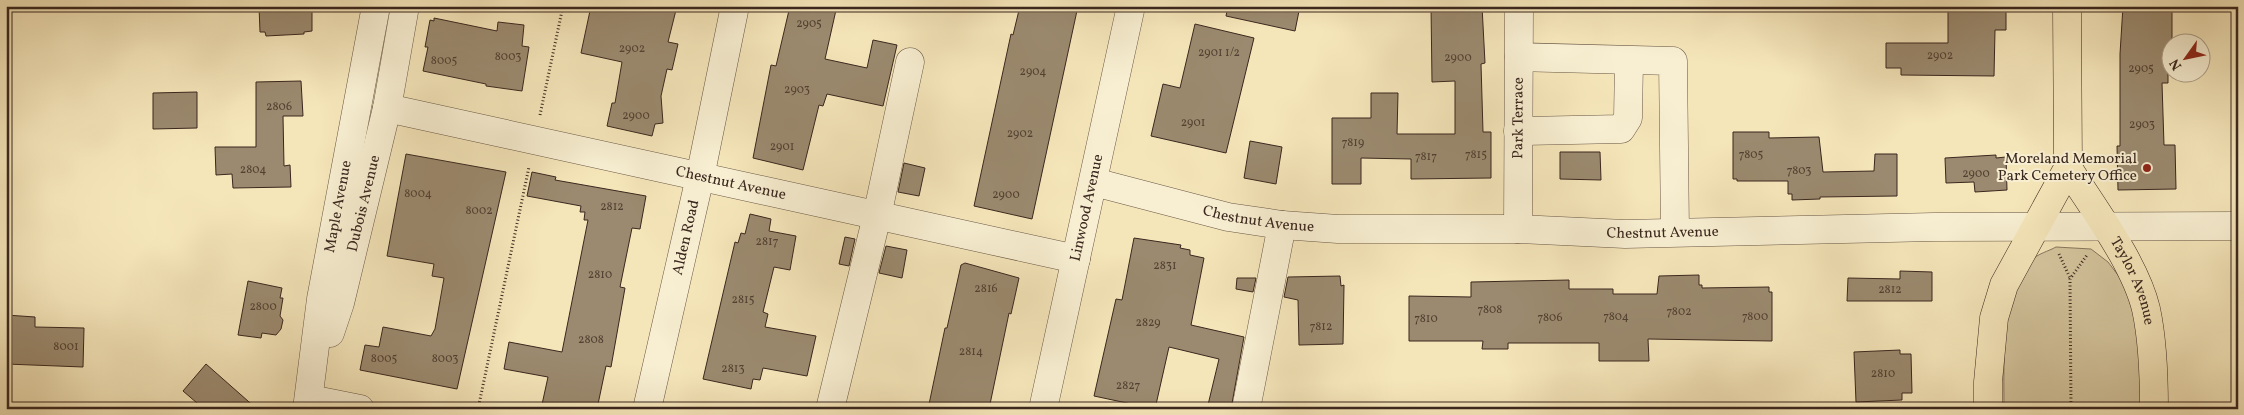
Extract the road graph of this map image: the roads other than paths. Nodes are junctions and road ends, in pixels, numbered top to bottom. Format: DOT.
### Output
graph roads {
  1 [pos="376,6"];
  2 [pos="405,6"];
  3 [pos="735,6"];
  4 [pos="1131,6"];
  5 [pos="1519,6"];
  6 [pos="2067,6"];
  7 [pos="1519,57"];
  8 [pos="1629,61"];
  9 [pos="910,62"];
  10 [pos="387,108"];
  11 [pos="1518,131"];
  12 [pos="345,165"];
  13 [pos="2068,168"];
  14 [pos="372,170"];
  15 [pos="700,177"];
  16 [pos="1094,182"];
  17 [pos="877,216"];
  18 [pos="1282,225"];
  19 [pos="2036,226"];
  20 [pos="2238,226"];
  21 [pos="1518,229"];
  22 [pos="1674,232"];
  23 [pos="2098,238"];
  24 [pos="1076,259"];
  25 [pos="308,404"];
  26 [pos="360,409"];
  27 [pos="647,409"];
  28 [pos="830,409"];
  29 [pos="1043,409"];
  30 [pos="1246,409"];
  31 [pos="1988,409"];
  32 [pos="2154,409"];
  1 -- 12 [label="street, Maple Avenue"];
  2 -- 10 [label="street, Dubois Avenue"];
  3 -- 15 [label="street, Alden Road"];
  4 -- 16 [label="street, Linwood Avenue"];
  5 -- 7 [label="street, Park Terrace"];
  6 -- 13 [label="main road"];
  7 -- 8 [label="street"];
  7 -- 11 [label="street, Park Terrace"];
  8 -- 11 [label="street"];
  8 -- 22 [label="street"];
  9 -- 17 [label="street"];
  10 -- 14 [label="street, Dubois Avenue"];
  10 -- 15 [label="street, Chestnut Avenue"];
  11 -- 21 [label="street, Park Terrace"];
  12 -- 14 [label="street"];
  12 -- 25 [label="street, Maple Avenue"];
  13 -- 19 [label="main road"];
  13 -- 23 [label="main road, Taylor Avenue"];
  14 -- 25 [label="street, Dubois Avenue"];
  15 -- 17 [label="street, Chestnut Avenue"];
  15 -- 27 [label="street, Alden Road"];
  16 -- 18 [label="street, Chestnut Avenue"];
  16 -- 24 [label="street, Linwood Avenue"];
  17 -- 24 [label="street, Chestnut Avenue"];
  17 -- 28 [label="street"];
  18 -- 21 [label="street, Chestnut Avenue"];
  18 -- 30 [label="street"];
  19 -- 22 [label="street, Chestnut Avenue"];
  19 -- 23 [label="street, Chestnut Avenue"];
  19 -- 31 [label="main road"];
  20 -- 23 [label="street, Chestnut Avenue"];
  21 -- 22 [label="street, Chestnut Avenue"];
  23 -- 32 [label="main road, Taylor Avenue"];
  24 -- 29 [label="street, Linwood Avenue"];
  25 -- 26 [label="street"];
}
